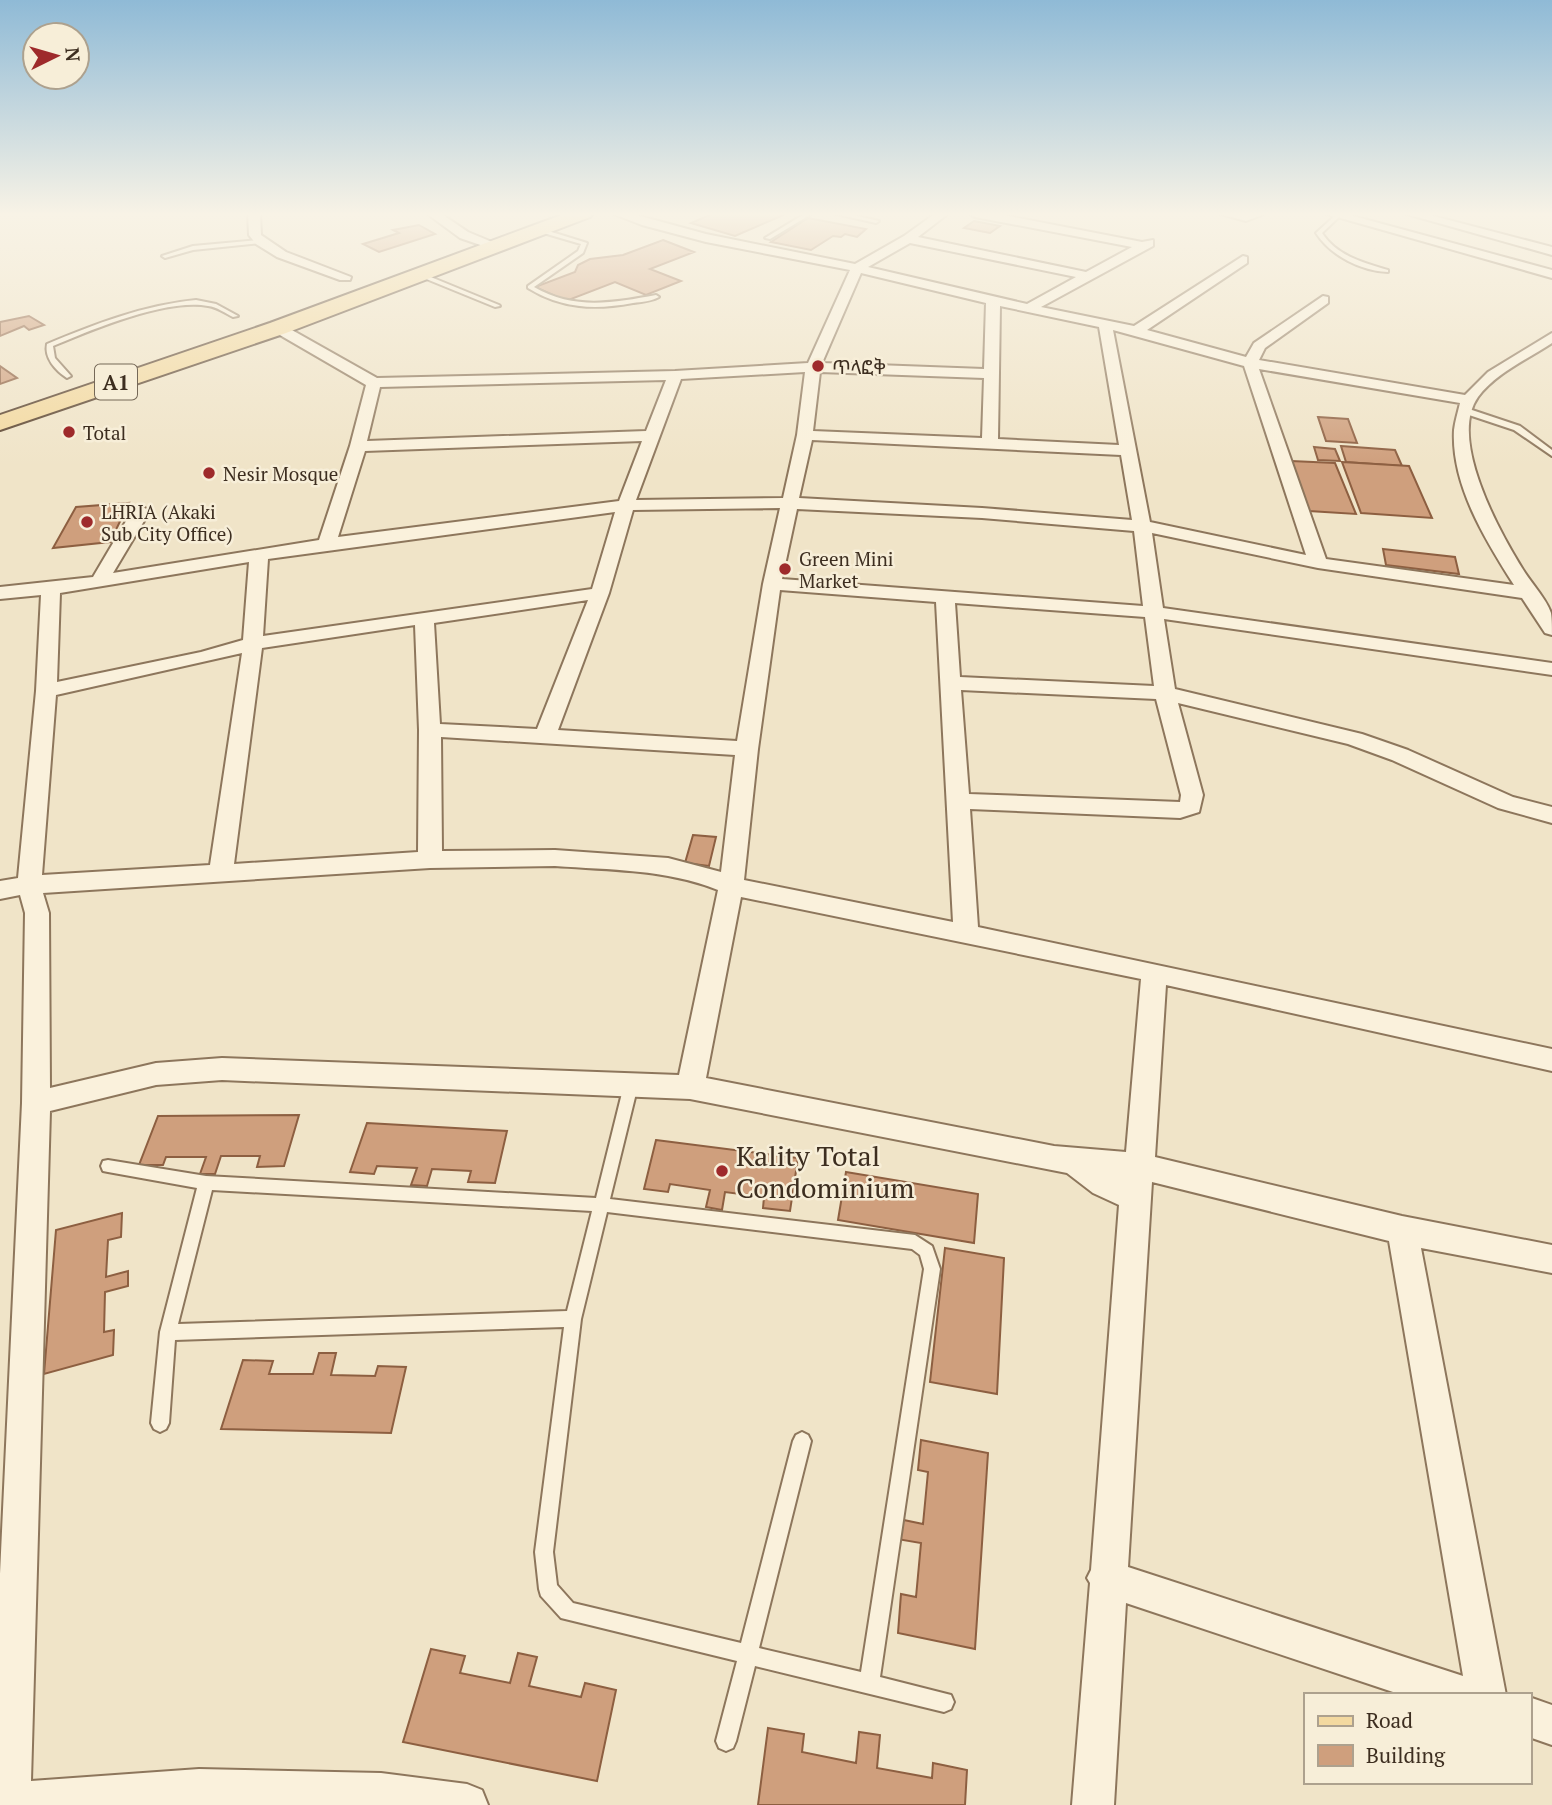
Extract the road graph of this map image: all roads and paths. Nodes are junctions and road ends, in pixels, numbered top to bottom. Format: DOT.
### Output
graph roads {
  1 [pos="361,297"];
  2 [pos="475,297"];
  3 [pos="551,297"];
  4 [pos="650,297"];
  5 [pos="843,297"];
  6 [pos="977,297"];
  7 [pos="1049,297"];
  8 [pos="1187,297"];
  9 [pos="1323,300"];
  10 [pos="993,301"];
  11 [pos="496,306"];
  12 [pos="257,308"];
  13 [pos="1029,308"];
  14 [pos="235,316"];
  15 [pos="1105,324"];
  16 [pos="207,326"];
  17 [pos="278,328"];
  18 [pos="1136,331"];
  19 [pos="1552,338"];
  20 [pos="1250,363"];
  21 [pos="813,367"];
  22 [pos="92,368"];
  23 [pos="991,374"];
  24 [pos="675,375"];
  25 [pos="67,376"];
  26 [pos="374,383"];
  27 [pos="0,400"];
  28 [pos="1468,406"];
  29 [pos="0,423"];
  30 [pos="805,435"];
  31 [pos="653,436"];
  32 [pos="990,443"];
  33 [pos="358,446"];
  34 [pos="1127,450"];
  35 [pos="1552,454"];
  36 [pos="790,503"];
  37 [pos="626,505"];
  38 [pos="141,512"];
  39 [pos="1142,526"];
  40 [pos="327,544"];
  41 [pos="259,555"];
  42 [pos="1318,563"];
  43 [pos="99,582"];
  44 [pos="772,584"];
  45 [pos="51,589"];
  46 [pos="0,593"];
  47 [pos="600,593"];
  48 [pos="1529,593"];
  49 [pos="945,597"];
  50 [pos="1154,612"];
  51 [pos="424,619"];
  52 [pos="1552,629"];
  53 [pos="253,643"];
  54 [pos="1552,670"];
  55 [pos="950,683"];
  56 [pos="46,691"];
  57 [pos="1165,694"];
  58 [pos="430,730"];
  59 [pos="545,736"];
  60 [pos="747,749"];
  61 [pos="958,802"];
  62 [pos="1552,815"];
  63 [pos="430,860"];
  64 [pos="221,875"];
  65 [pos="731,886"];
  66 [pos="15,887"];
  67 [pos="966,934"];
  68 [pos="1154,972"];
  69 [pos="1552,1060"];
  70 [pos="631,1085"];
  71 [pos="690,1087"];
  72 [pos="36,1103"];
  73 [pos="108,1166"];
  74 [pos="1137,1182"];
  75 [pos="205,1183"];
  76 [pos="601,1205"];
  77 [pos="1402,1230"];
  78 [pos="1552,1259"];
  79 [pos="573,1319"];
  80 [pos="168,1332"];
  81 [pos="160,1423"];
  82 [pos="802,1441"];
  83 [pos="1107,1578"];
  84 [pos="748,1653"];
  85 [pos="869,1685"];
  86 [pos="1456,1693"];
  87 [pos="1486,1693"];
  88 [pos="944,1702"];
  89 [pos="1531,1718"];
  90 [pos="1552,1725"];
  91 [pos="726,1741"];
  92 [pos="5,1804"];
  93 [pos="467,1805"];
  94 [pos="1093,1805"];
  1 -- 17 [label="main road, A1"];
  2 -- 11 [label="lane"];
  3 -- 4 [label="lane"];
  5 -- 21 [label="street"];
  6 -- 10 [label="street"];
  7 -- 13 [label="street"];
  8 -- 18 [label="street"];
  9 -- 20 [label="street"];
  10 -- 13 [label="street"];
  10 -- 23 [label="street"];
  12 -- 14 [label="main road"];
  13 -- 15 [label="street"];
  14 -- 16 [label="main road"];
  14 -- 25 [label="lane"];
  15 -- 18 [label="street"];
  15 -- 34 [label="street"];
  17 -- 26 [label="street"];
  17 -- 29 [label="main road, A1"];
  18 -- 20 [label="street"];
  19 -- 28 [label="street"];
  20 -- 28 [label="street"];
  20 -- 42 [label="street"];
  21 -- 23 [label="street"];
  21 -- 24 [label="street"];
  21 -- 30 [label="street"];
  22 -- 25 [label="main road, A1"];
  23 -- 32 [label="street"];
  24 -- 26 [label="street"];
  24 -- 31 [label="street"];
  25 -- 27 [label="main road, A1"];
  26 -- 33 [label="street"];
  28 -- 35 [label="lane"];
  28 -- 48 [label="street"];
  30 -- 32 [label="street"];
  30 -- 36 [label="street"];
  31 -- 33 [label="street"];
  31 -- 37 [label="street"];
  32 -- 34 [label="street"];
  33 -- 40 [label="street"];
  34 -- 39 [label="street"];
  36 -- 37 [label="street"];
  36 -- 39 [label="street"];
  36 -- 44 [label="street"];
  37 -- 40 [label="street"];
  37 -- 47 [label="street"];
  38 -- 43 [label="street"];
  39 -- 42 [label="street"];
  39 -- 50 [label="street"];
  40 -- 41 [label="street"];
  41 -- 43 [label="street"];
  41 -- 53 [label="street"];
  42 -- 48 [label="street"];
  43 -- 45 [label="street"];
  44 -- 49 [label="street"];
  44 -- 60 [label="street"];
  45 -- 46 [label="street"];
  45 -- 56 [label="street"];
  47 -- 51 [label="street"];
  47 -- 59 [label="street"];
  48 -- 52 [label="street"];
  49 -- 50 [label="street"];
  49 -- 55 [label="street"];
  50 -- 54 [label="street"];
  50 -- 57 [label="street"];
  51 -- 53 [label="street"];
  51 -- 58 [label="street"];
  53 -- 56 [label="street"];
  53 -- 64 [label="street"];
  55 -- 57 [label="street"];
  55 -- 61 [label="street"];
  56 -- 66 [label="street"];
  57 -- 61 [label="street"];
  57 -- 62 [label="street"];
  58 -- 59 [label="street"];
  58 -- 63 [label="street"];
  59 -- 60 [label="street"];
  60 -- 65 [label="street"];
  61 -- 67 [label="street"];
  63 -- 64 [label="street"];
  63 -- 65 [label="street"];
  64 -- 66 [label="street"];
  65 -- 67 [label="street"];
  65 -- 71 [label="street"];
  66 -- 72 [label="street"];
  67 -- 68 [label="street"];
  68 -- 69 [label="street"];
  68 -- 74 [label="street"];
  70 -- 71 [label="street"];
  70 -- 72 [label="street"];
  70 -- 76 [label="lane"];
  71 -- 74 [label="street"];
  72 -- 92 [label="street"];
  73 -- 75 [label="lane"];
  74 -- 77 [label="street"];
  74 -- 83 [label="street"];
  75 -- 76 [label="lane"];
  75 -- 80 [label="lane"];
  76 -- 79 [label="lane"];
  76 -- 85 [label="lane"];
  77 -- 78 [label="street"];
  77 -- 87 [label="street"];
  79 -- 80 [label="lane"];
  79 -- 84 [label="lane"];
  80 -- 81 [label="lane"];
  82 -- 84 [label="lane"];
  83 -- 86 [label="street"];
  83 -- 94 [label="street"];
  84 -- 85 [label="lane"];
  84 -- 91 [label="lane"];
  85 -- 88 [label="lane"];
  89 -- 90 [label="street"];
  92 -- 93 [label="street"];
}
